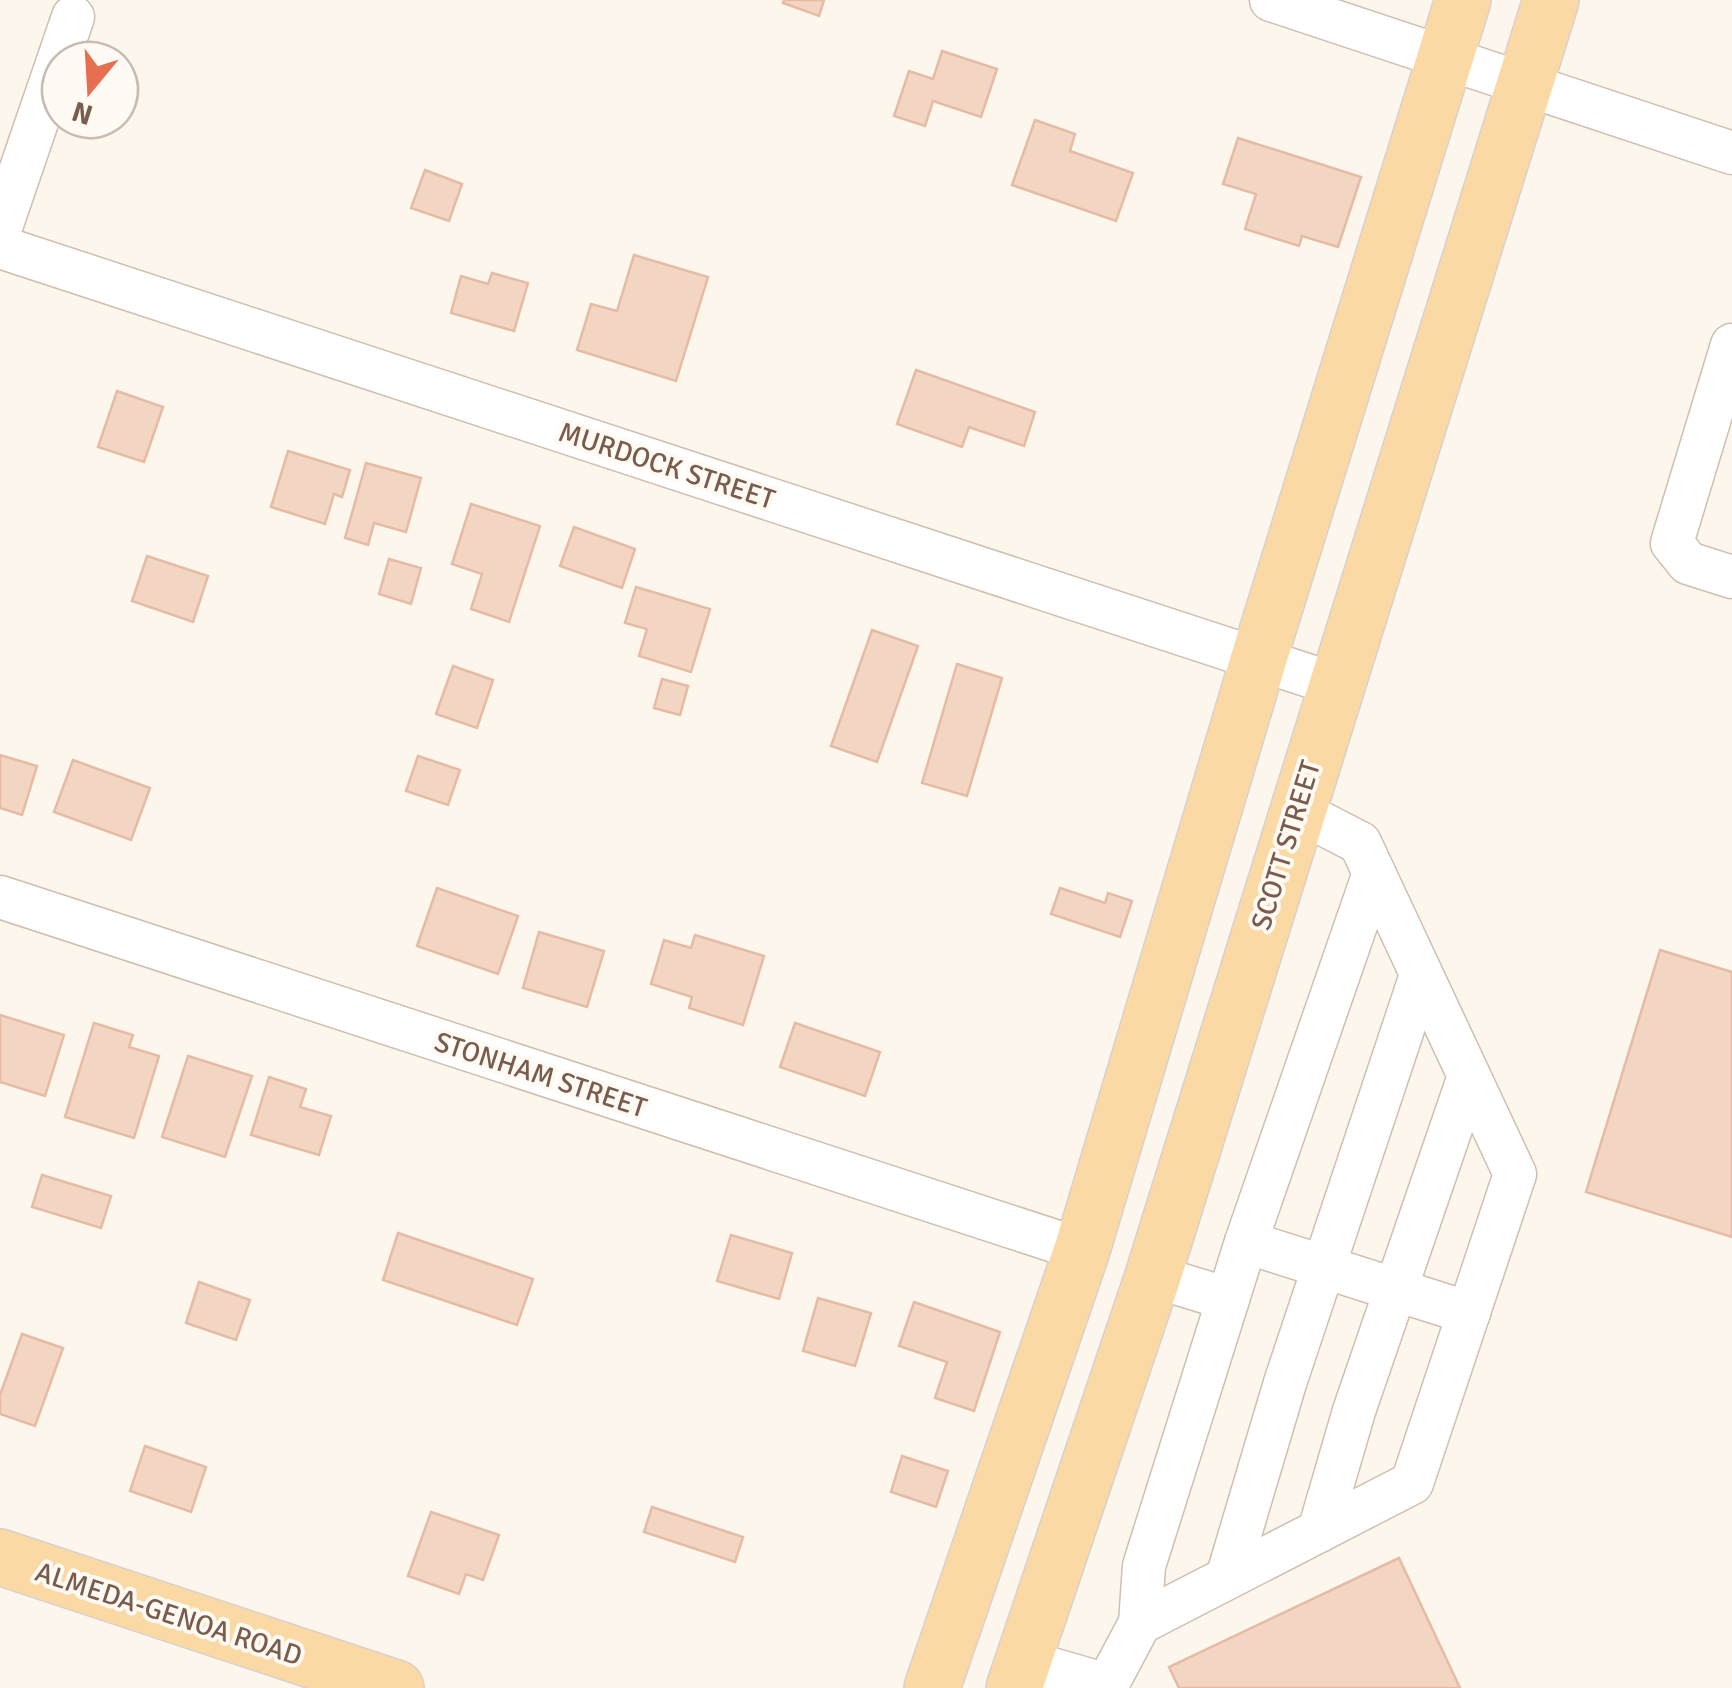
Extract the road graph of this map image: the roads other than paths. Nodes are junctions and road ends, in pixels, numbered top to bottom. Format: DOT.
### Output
graph roads {
  1 [pos="1271,0"];
  2 [pos="1462,0"];
  3 [pos="1551,0"];
  4 [pos="73,17"];
  5 [pos="1445,56"];
  6 [pos="1526,83"];
  7 [pos="1732,153"];
  8 [pos="0,230"];
  9 [pos="0,247"];
  10 [pos="1732,345"];
  11 [pos="1732,577"];
  12 [pos="1259,658"];
  13 [pos="1334,684"];
  14 [pos="1296,810"];
  15 [pos="1374,873"];
  16 [pos="0,897"];
  17 [pos="1421,975"];
  18 [pos="1469,1076"];
  19 [pos="1246,1242"];
  20 [pos="1082,1250"];
  21 [pos="1324,1267"];
  22 [pos="1153,1276"];
  23 [pos="1395,1289"];
  24 [pos="1228,1299"];
  25 [pos="1469,1313"];
  26 [pos="1318,1531"];
  27 [pos="0,1557"];
  28 [pos="1227,1578"];
  29 [pos="1140,1623"];
  30 [pos="1019,1674"];
  31 [pos="1110,1686"];
  32 [pos="396,1688"];
  33 [pos="932,1688"];
  1 -- 5 [label="street"];
  2 -- 5 [label="main road"];
  3 -- 6 [label="main road, SCOTT STREET"];
  4 -- 8 [label="street"];
  5 -- 6 [label="street"];
  5 -- 12 [label="main road"];
  6 -- 7 [label="street"];
  6 -- 13 [label="main road, SCOTT STREET"];
  9 -- 12 [label="street, MURDOCK STREET"];
  10 -- 11 [label="street"];
  12 -- 13 [label="street, MURDOCK STREET"];
  12 -- 20 [label="main road"];
  13 -- 14 [label="main road, SCOTT STREET"];
  14 -- 15 [label="street"];
  14 -- 22 [label="main road, SCOTT STREET"];
  15 -- 17 [label="street"];
  15 -- 19 [label="street"];
  16 -- 20 [label="street, STONHAM STREET"];
  17 -- 18 [label="street"];
  17 -- 21 [label="street"];
  18 -- 23 [label="street"];
  18 -- 25 [label="street"];
  19 -- 21 [label="street"];
  19 -- 24 [label="street"];
  20 -- 22 [label="main road"];
  20 -- 33 [label="main road"];
  21 -- 23 [label="street"];
  21 -- 28 [label="street"];
  22 -- 24 [label="street"];
  22 -- 30 [label="main road, SCOTT STREET"];
  23 -- 25 [label="street"];
  23 -- 26 [label="street"];
  24 -- 29 [label="street"];
  25 -- 26 [label="street"];
  26 -- 28 [label="street"];
  27 -- 32 [label="main road, ALMEDA-GENOA ROAD"];
  28 -- 29 [label="street"];
  29 -- 31 [label="street"];
  30 -- 31 [label="street"];
}
